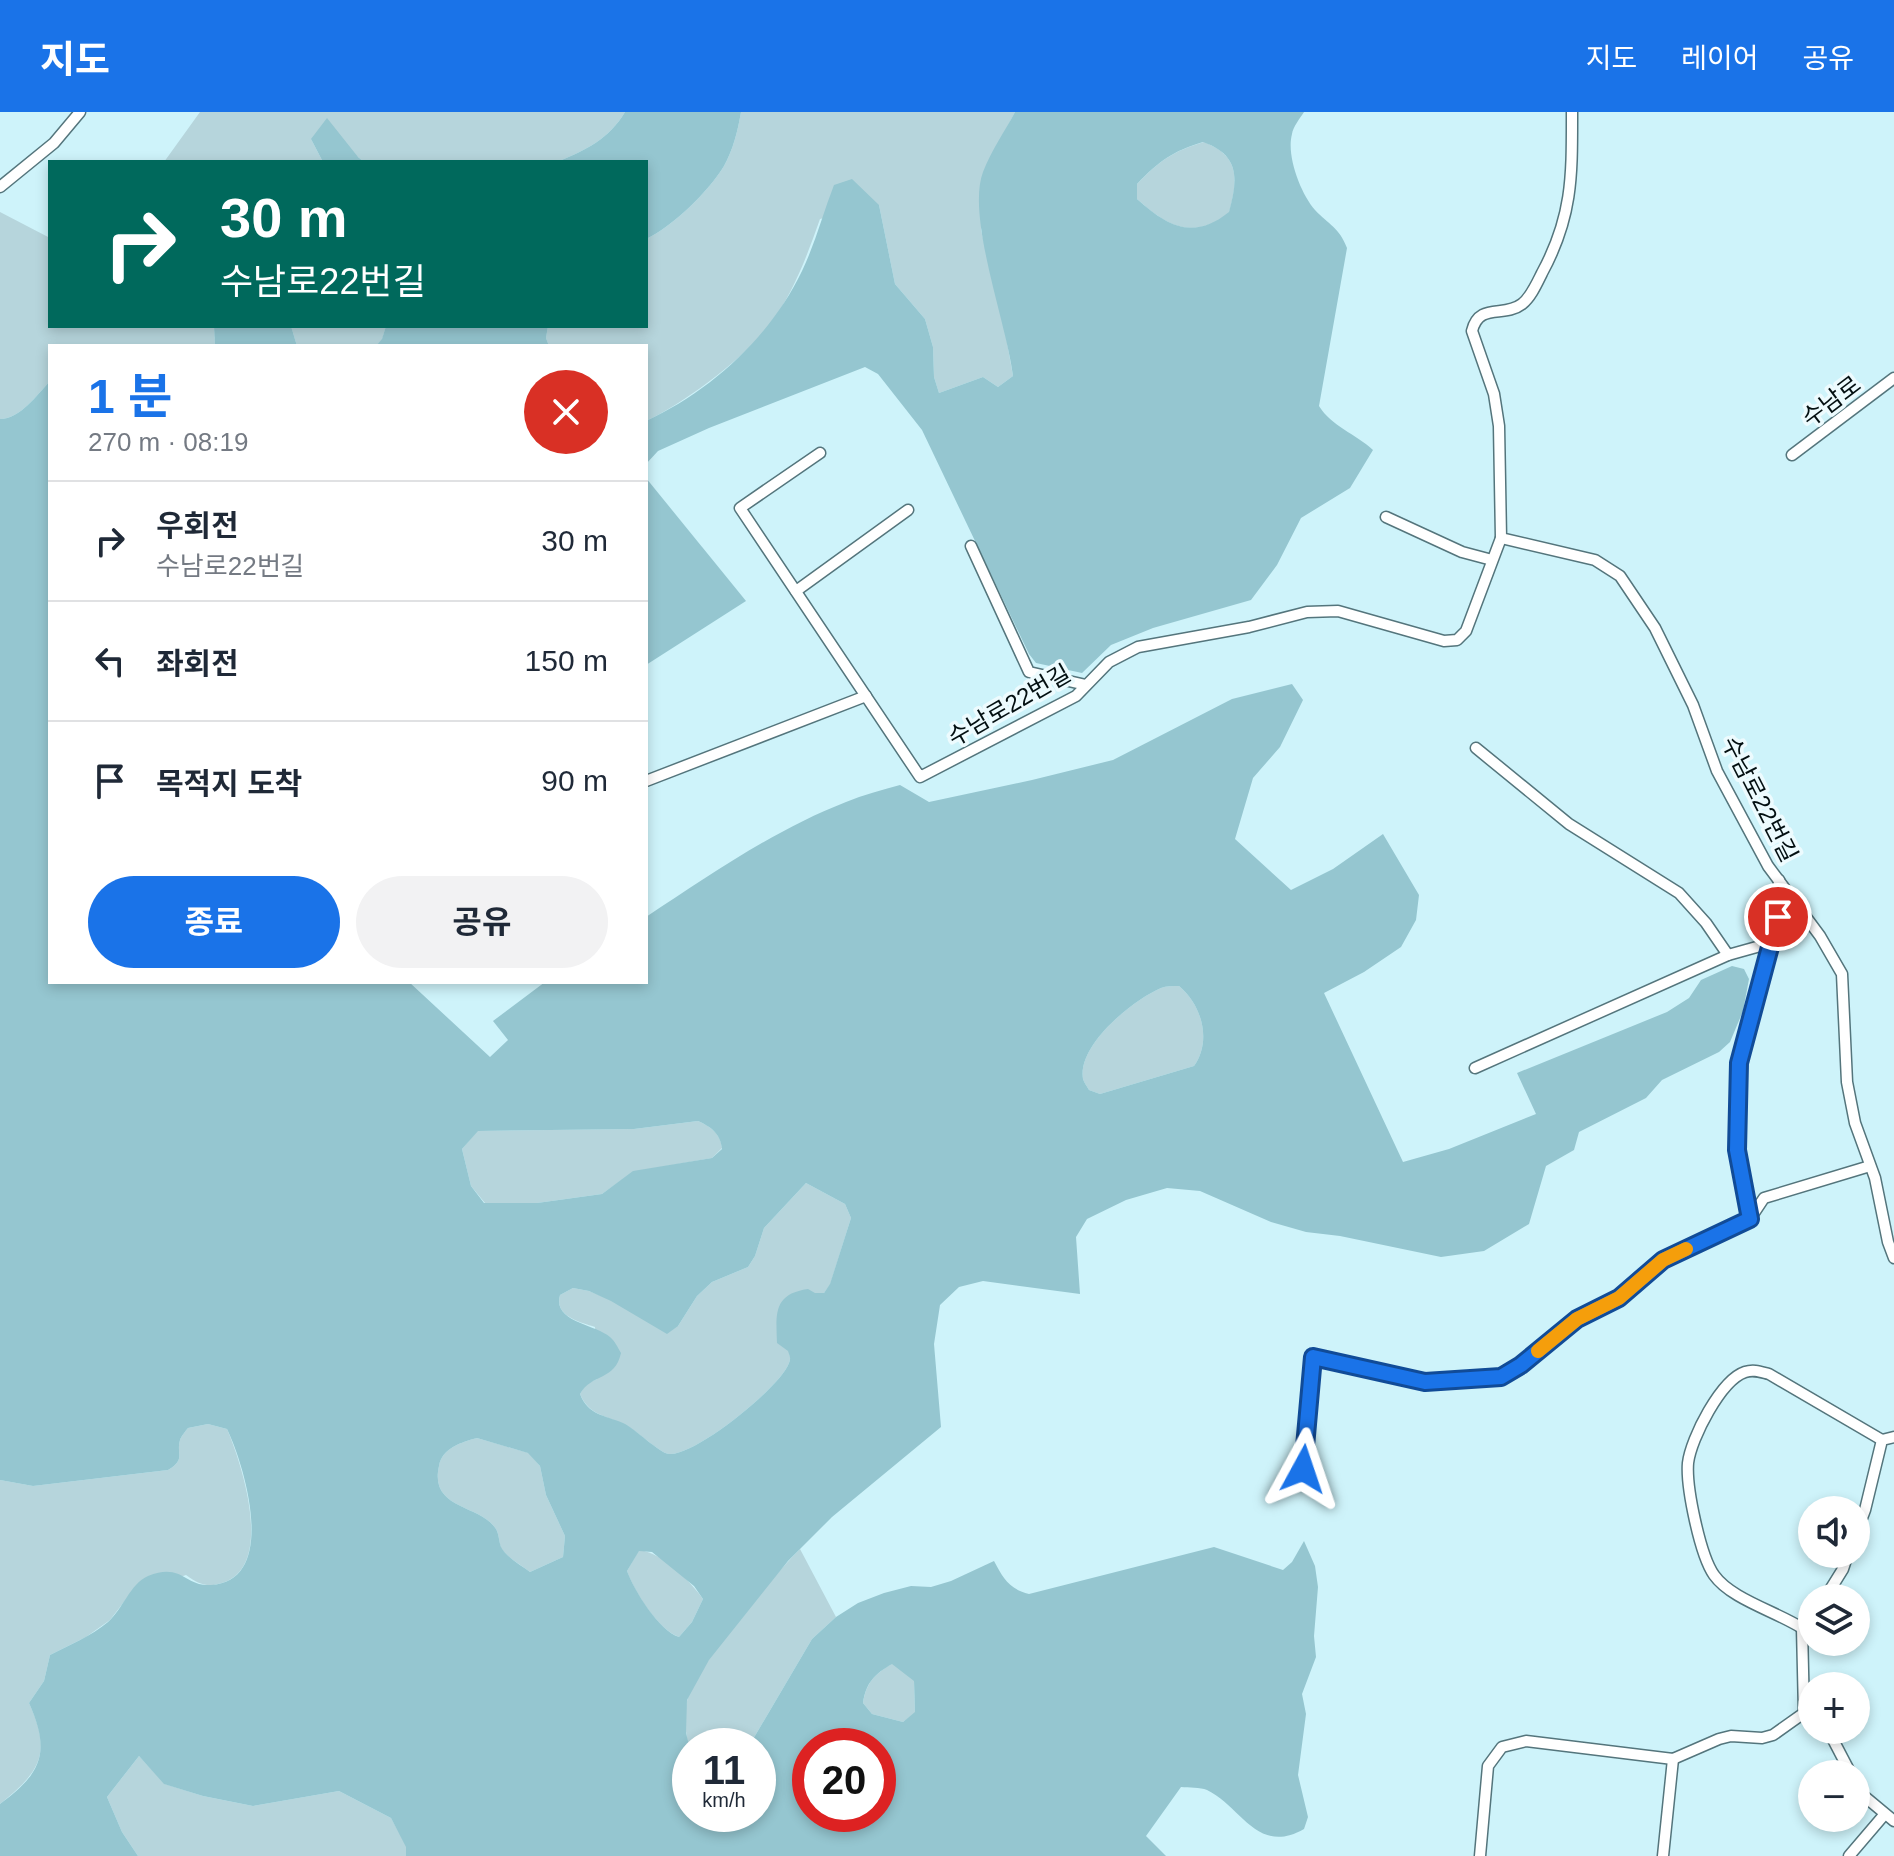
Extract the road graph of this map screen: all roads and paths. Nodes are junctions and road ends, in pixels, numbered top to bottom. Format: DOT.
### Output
graph roads {
  1 [pos="80,112"];
  2 [pos="1572,112"];
  3 [pos="0,187"];
  4 [pos="1894,378"];
  5 [pos="820,453"];
  6 [pos="1792,455"];
  7 [pos="908,510"];
  8 [pos="1386,517"];
  9 [pos="1501,538"];
  10 [pos="971,546"];
  11 [pos="1492,560"];
  12 [pos="796,591"];
  13 [pos="1086,685"];
  14 [pos="866,696"];
  15 [pos="1476,748"];
  16 [pos="648,780"];
  17 [pos="1779,880"];
  18 [pos="1771,943"];
  19 [pos="1728,955"];
  20 [pos="1475,1068"];
  21 [pos="1870,1166"];
  22 [pos="1750,1219"];
  23 [pos="1894,1258"];
  24 [pos="1888,1438"];
  25 [pos="1303,1469"];
  26 [pos="1869,1496"];
  27 [pos="1798,1626"];
  28 [pos="1798,1721"];
  29 [pos="1673,1759"];
  30 [pos="1870,1801"];
  31 [pos="1889,1818"];
  32 [pos="1480,1856"];
  33 [pos="1663,1856"];
  34 [pos="1849,1856"];
  1 -- 3 [label="lane"];
  2 -- 9 [label="lane, 수남로22번길"];
  4 -- 6 [label="lane, 수남로"];
  5 -- 12 [label="lane, 수남로22번길"];
  7 -- 12 [label="lane"];
  8 -- 11 [label="lane"];
  9 -- 11 [label="lane, 수남로22번길"];
  9 -- 17 [label="lane, 수남로22번길"];
  10 -- 13 [label="lane"];
  11 -- 13 [label="lane, 수남로22번길"];
  12 -- 14 [label="lane, 수남로22번길"];
  13 -- 14 [label="lane, 수남로22번길"];
  14 -- 16 [label="lane"];
  15 -- 19 [label="lane"];
  17 -- 18 [label="lane"];
  17 -- 21 [label="lane, 수남로22번길"];
  18 -- 19 [label="lane"];
  18 -- 22 [label="lane"];
  19 -- 20 [label="lane"];
  21 -- 22 [label="lane"];
  21 -- 23 [label="lane, 수남로22번길"];
  22 -- 25 [label="lane"];
  24 -- 26 [label="lane"];
  24 -- 27 [label="lane"];
  28 -- 29 [label="lane"];
  29 -- 32 [label="lane"];
  29 -- 33 [label="lane"];
  30 -- 31 [label="lane"];
  31 -- 34 [label="lane"];
}
